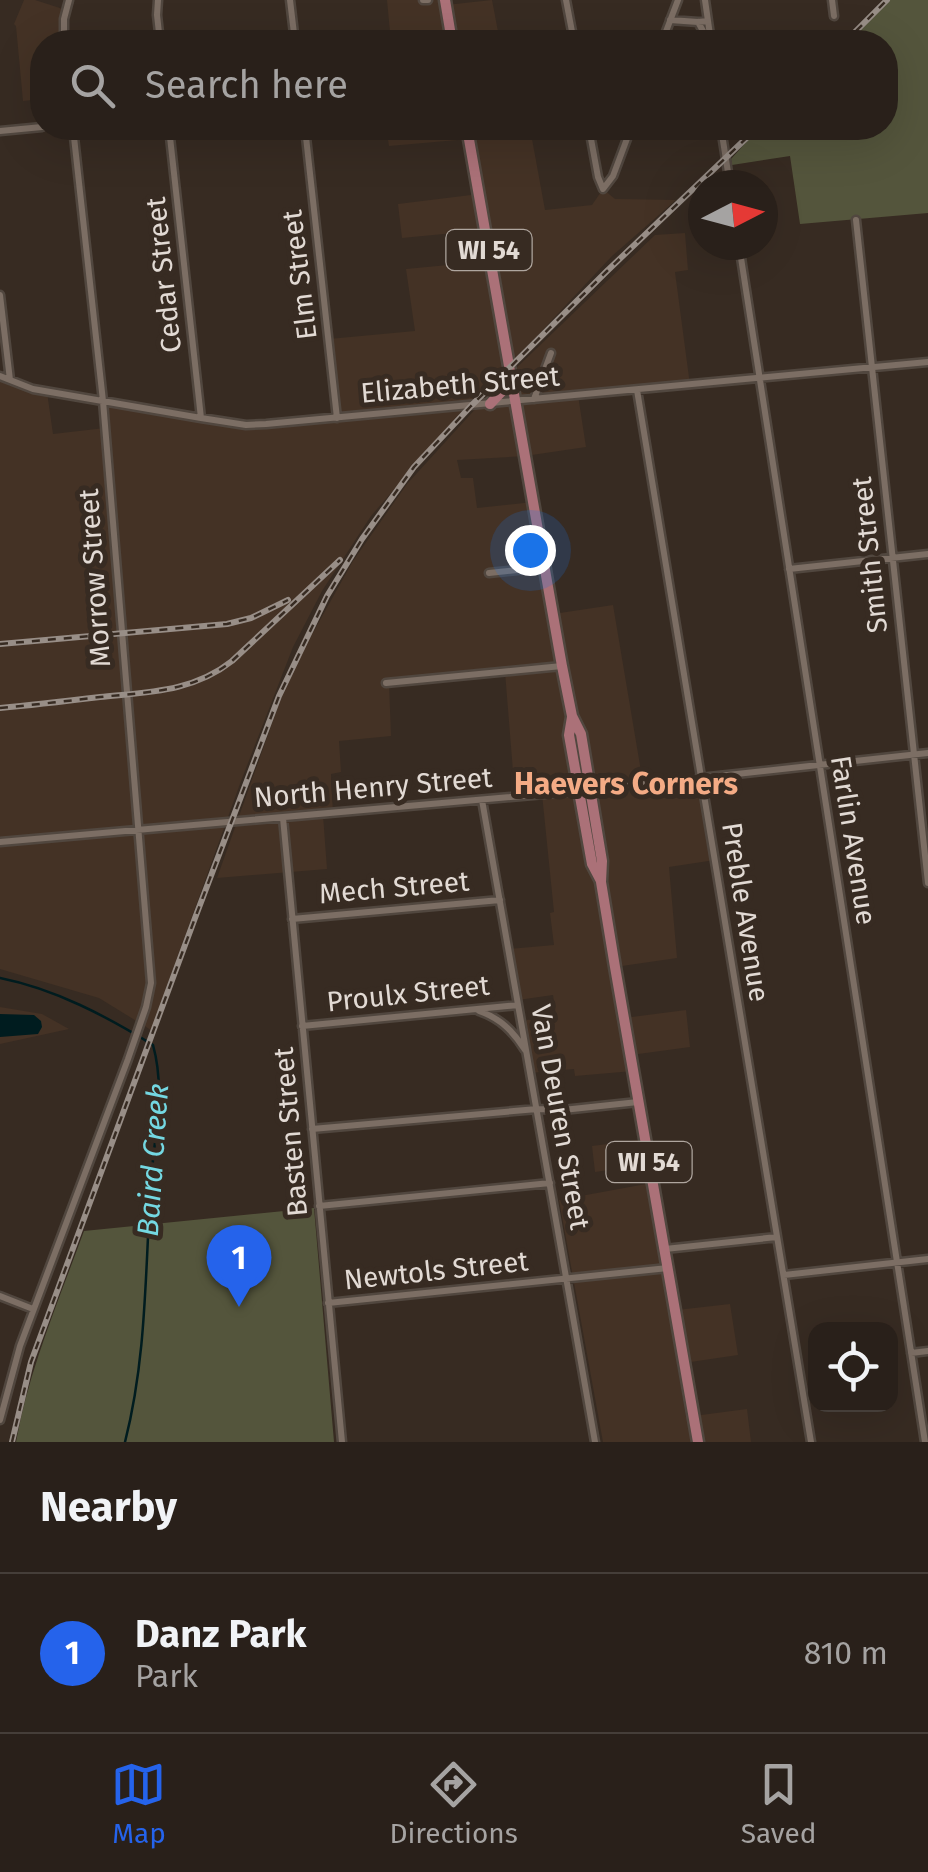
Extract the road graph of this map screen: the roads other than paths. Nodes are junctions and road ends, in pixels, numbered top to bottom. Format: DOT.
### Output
graph roads {
  1 [pos="68,0"];
  2 [pos="158,0"];
  3 [pos="290,0"];
  4 [pos="445,0"];
  5 [pos="566,0"];
  6 [pos="678,0"];
  7 [pos="705,0"];
  8 [pos="832,0"];
  9 [pos="834,16"];
  10 [pos="670,20"];
  11 [pos="708,21"];
  12 [pos="698,22"];
  13 [pos="64,30"];
  14 [pos="158,30"];
  15 [pos="294,30"];
  16 [pos="450,30"];
  17 [pos="572,30"];
  18 [pos="666,30"];
  19 [pos="703,30"];
  20 [pos="708,30"];
  21 [pos="30,128"];
  22 [pos="0,132"];
  23 [pos="74,140"];
  24 [pos="170,140"];
  25 [pos="306,140"];
  26 [pos="469,140"];
  27 [pos="591,140"];
  28 [pos="626,140"];
  29 [pos="723,140"];
  30 [pos="728,170"];
  31 [pos="856,220"];
  32 [pos="741,260"];
  33 [pos="0,294"];
  34 [pos="551,353"];
  35 [pos="928,362"];
  36 [pos="871,368"];
  37 [pos="510,373"];
  38 [pos="0,376"];
  39 [pos="760,378"];
  40 [pos="10,380"];
  41 [pos="637,390"];
  42 [pos="534,399"];
  43 [pos="103,401"];
  44 [pos="516,401"];
  45 [pos="490,404"];
  46 [pos="201,418"];
  47 [pos="338,418"];
  48 [pos="928,554"];
  49 [pos="892,558"];
  50 [pos="545,568"];
  51 [pos="789,569"];
  52 [pos="489,574"];
  53 [pos="562,666"];
  54 [pos="386,683"];
  55 [pos="928,754"];
  56 [pos="914,755"];
  57 [pos="819,765"];
  58 [pos="701,778"];
  59 [pos="585,790"];
  60 [pos="482,800"];
  61 [pos="283,818"];
  62 [pos="138,830"];
  63 [pos="0,842"];
  64 [pos="928,883"];
  65 [pos="500,900"];
  66 [pos="292,919"];
  67 [pos="518,1004"];
  68 [pos="468,1010"];
  69 [pos="302,1026"];
  70 [pos="528,1057"];
  71 [pos="638,1102"];
  72 [pos="537,1109"];
  73 [pos="312,1129"];
  74 [pos="550,1183"];
  75 [pos="319,1206"];
  76 [pos="778,1237"];
  77 [pos="664,1249"];
  78 [pos="928,1260"];
  79 [pos="897,1262"];
  80 [pos="668,1268"];
  81 [pos="784,1274"];
  82 [pos="567,1279"];
  83 [pos="0,1296"];
  84 [pos="328,1303"];
  85 [pos="33,1309"];
  86 [pos="928,1351"];
  87 [pos="911,1353"];
  88 [pos="0,1420"];
  89 [pos="342,1442"];
  90 [pos="596,1442"];
  91 [pos="698,1442"];
  92 [pos="812,1442"];
  93 [pos="925,1442"];
  1 -- 13 [label="street"];
  2 -- 14 [label="street"];
  3 -- 15 [label="street"];
  4 -- 16 [label="main road"];
  5 -- 17 [label="street"];
  6 -- 10 [label="street"];
  7 -- 11 [label="street"];
  8 -- 9 [label="street"];
  10 -- 12 [label="street"];
  10 -- 18 [label="street"];
  11 -- 12 [label="street"];
  11 -- 20 [label="street"];
  12 -- 19 [label="street"];
  21 -- 22 [label="street"];
  23 -- 43 [label="street, Morrow Street"];
  24 -- 46 [label="street, Cedar Street"];
  25 -- 47 [label="street, Elm Street"];
  26 -- 37 [label="main road, WI 54"];
  27 -- 28 [label="street"];
  29 -- 30 [label="street"];
  31 -- 36 [label="street, Smith Street"];
  32 -- 39 [label="street, Farlin Avenue"];
  33 -- 40 [label="street"];
  34 -- 42 [label="street"];
  35 -- 36 [label="street, Elizabeth Street"];
  36 -- 39 [label="street, Elizabeth Street"];
  36 -- 49 [label="street, Smith Street"];
  37 -- 44 [label="main road, WI 54"];
  37 -- 45 [label="main road"];
  38 -- 40 [label="street, Elizabeth Street"];
  39 -- 41 [label="street, Elizabeth Street"];
  39 -- 51 [label="street, Farlin Avenue"];
  40 -- 43 [label="street, Elizabeth Street"];
  41 -- 42 [label="street, Elizabeth Street"];
  41 -- 58 [label="street, Preble Avenue"];
  42 -- 44 [label="street, Elizabeth Street"];
  43 -- 46 [label="street, Elizabeth Street"];
  43 -- 62 [label="street, Morrow Street"];
  44 -- 45 [label="street, Elizabeth Street"];
  44 -- 50 [label="main road, WI 54"];
  45 -- 47 [label="street, Elizabeth Street"];
  46 -- 47 [label="street, Elizabeth Street"];
  48 -- 49 [label="street"];
  49 -- 51 [label="street"];
  49 -- 56 [label="street, Smith Street"];
  50 -- 52 [label="street"];
  50 -- 53 [label="main road, WI 54"];
  51 -- 57 [label="street, Farlin Avenue"];
  53 -- 54 [label="street"];
  53 -- 59 [label="main road, WI 54"];
  55 -- 56 [label="street, North Henry Street"];
  56 -- 57 [label="street, North Henry Street"];
  56 -- 64 [label="street, Smith Street"];
  57 -- 58 [label="street, North Henry Street"];
  57 -- 79 [label="street, Farlin Avenue"];
  58 -- 59 [label="street, North Henry Street"];
  58 -- 76 [label="street, Preble Avenue"];
  59 -- 60 [label="street, North Henry Street"];
  59 -- 71 [label="main road, WI 54"];
  60 -- 61 [label="street, North Henry Street"];
  60 -- 65 [label="street, Van Deuren Street"];
  61 -- 62 [label="street, North Henry Street"];
  61 -- 66 [label="street, Basten Street"];
  62 -- 63 [label="street, North Henry Street"];
  62 -- 85 [label="street, Morrow Street"];
  65 -- 66 [label="street, Mech Street"];
  65 -- 67 [label="street, Van Deuren Street"];
  66 -- 69 [label="street, Basten Street"];
  67 -- 68 [label="street, Proulx Street"];
  67 -- 70 [label="street, Van Deuren Street"];
  68 -- 69 [label="street, Proulx Street"];
  68 -- 70 [label="street"];
  69 -- 73 [label="street, Basten Street"];
  70 -- 72 [label="street, Van Deuren Street"];
  71 -- 72 [label="street"];
  71 -- 77 [label="main road, WI 54"];
  72 -- 73 [label="street"];
  72 -- 74 [label="street, Van Deuren Street"];
  73 -- 75 [label="street, Basten Street"];
  74 -- 75 [label="street"];
  74 -- 82 [label="street, Van Deuren Street"];
  75 -- 84 [label="street, Basten Street"];
  76 -- 77 [label="street"];
  76 -- 81 [label="street, Preble Avenue"];
  77 -- 80 [label="main road, WI 54"];
  78 -- 79 [label="street"];
  79 -- 81 [label="street"];
  79 -- 87 [label="street, Farlin Avenue"];
  80 -- 82 [label="street, Newtols Street"];
  80 -- 91 [label="main road, WI 54"];
  81 -- 92 [label="street, Preble Avenue"];
  82 -- 84 [label="street, Newtols Street"];
  82 -- 90 [label="street, Van Deuren Street"];
  83 -- 85 [label="street"];
  84 -- 89 [label="street, Basten Street"];
  85 -- 88 [label="street"];
  86 -- 87 [label="street"];
  87 -- 93 [label="street, Farlin Avenue"];
}
